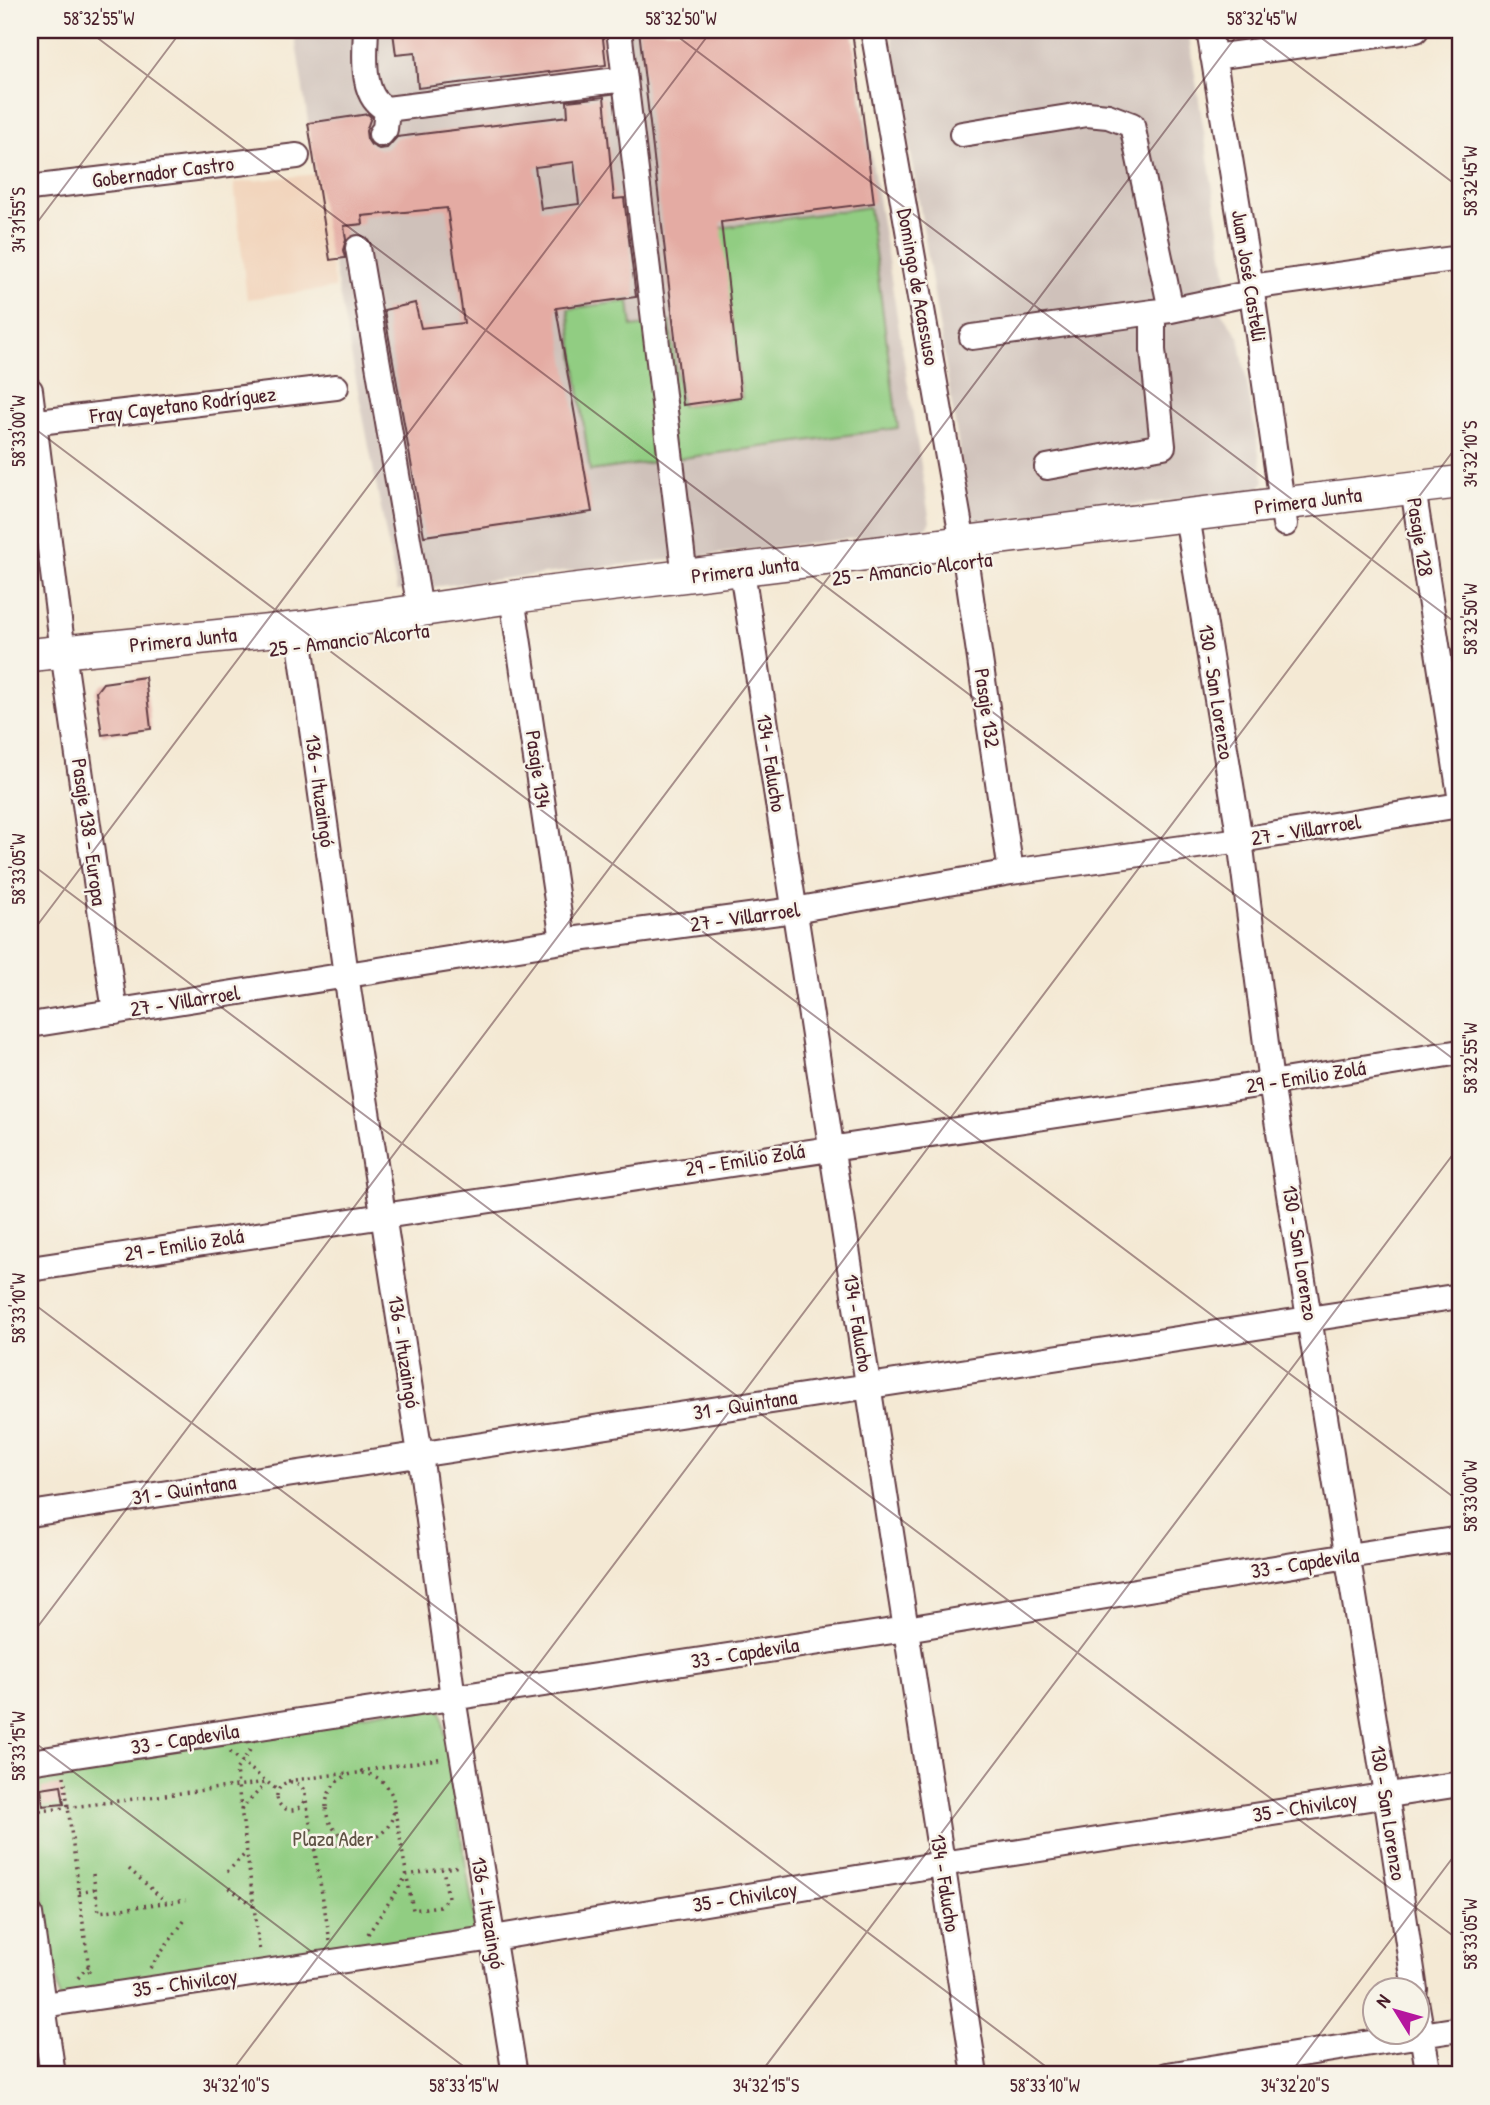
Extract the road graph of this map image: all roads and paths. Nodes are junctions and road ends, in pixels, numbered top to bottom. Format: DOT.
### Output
graph roads {
  1 [pos="366,30"];
  2 [pos="619,30"];
  3 [pos="873,30"];
  4 [pos="1209,30"];
  5 [pos="1416,30"];
  6 [pos="1213,57"];
  7 [pos="625,79"];
  8 [pos="387,109"];
  9 [pos="382,134"];
  10 [pos="962,134"];
  11 [pos="297,156"];
  12 [pos="30,188"];
  13 [pos="358,248"];
  14 [pos="1460,258"];
  15 [pos="1251,290"];
  16 [pos="1162,311"];
  17 [pos="972,337"];
  18 [pos="336,387"];
  19 [pos="30,390"];
  20 [pos="32,423"];
  21 [pos="1047,467"];
  22 [pos="1460,482"];
  23 [pos="1414,498"];
  24 [pos="1460,502"];
  25 [pos="1284,514"];
  26 [pos="1188,526"];
  27 [pos="965,553"];
  28 [pos="685,577"];
  29 [pos="743,580"];
  30 [pos="514,608"];
  31 [pos="420,609"];
  32 [pos="299,637"];
  33 [pos="30,655"];
  34 [pos="65,662"];
  35 [pos="30,676"];
  36 [pos="1460,795"];
  37 [pos="1460,805"];
  38 [pos="1240,840"];
  39 [pos="1011,872"];
  40 [pos="794,911"];
  41 [pos="563,941"];
  42 [pos="346,975"];
  43 [pos="115,1012"];
  44 [pos="30,1025"];
  45 [pos="1460,1052"];
  46 [pos="1272,1083"];
  47 [pos="831,1147"];
  48 [pos="382,1215"];
  49 [pos="30,1269"];
  50 [pos="1460,1296"];
  51 [pos="1311,1319"];
  52 [pos="868,1386"];
  53 [pos="420,1454"];
  54 [pos="30,1514"];
  55 [pos="1460,1539"];
  56 [pos="1348,1556"];
  57 [pos="906,1629"];
  58 [pos="453,1698"];
  59 [pos="223,1747"];
  60 [pos="449,1757"];
  61 [pos="30,1762"];
  62 [pos="236,1770"];
  63 [pos="352,1772"];
  64 [pos="64,1775"];
  65 [pos="288,1781"];
  66 [pos="267,1782"];
  67 [pos="1460,1784"];
  68 [pos="237,1786"];
  69 [pos="277,1790"];
  70 [pos="305,1794"];
  71 [pos="1386,1794"];
  72 [pos="394,1802"];
  73 [pos="68,1808"];
  74 [pos="241,1810"];
  75 [pos="33,1812"];
  76 [pos="361,1841"];
  77 [pos="314,1848"];
  78 [pos="246,1853"];
  79 [pos="480,1863"];
  80 [pos="942,1864"];
  81 [pos="129,1869"];
  82 [pos="443,1869"];
  83 [pos="228,1872"];
  84 [pos="93,1874"];
  85 [pos="407,1874"];
  86 [pos="229,1888"];
  87 [pos="95,1889"];
  88 [pos="79,1892"];
  89 [pos="186,1900"];
  90 [pos="166,1902"];
  91 [pos="253,1905"];
  92 [pos="30,1914"];
  93 [pos="187,1917"];
  94 [pos="493,1938"];
  95 [pos="363,1942"];
  96 [pos="331,1944"];
  97 [pos="260,1959"];
  98 [pos="1413,1976"];
  99 [pos="135,1990"];
  100 [pos="93,1996"];
  101 [pos="36,2006"];
  102 [pos="1460,2029"];
  103 [pos="1430,2033"];
  104 [pos="1360,2044"];
  105 [pos="1423,2046"];
  106 [pos="53,2075"];
  107 [pos="515,2075"];
  108 [pos="975,2075"];
  109 [pos="1167,2075"];
  110 [pos="1429,2075"];
  1 -- 8 [label="street"];
  2 -- 7 [label="street"];
  3 -- 27 [label="street, Domingo de Acassuso"];
  4 -- 6 [label="street, Juan José Castelli"];
  5 -- 6 [label="street"];
  6 -- 15 [label="street, Juan José Castelli"];
  7 -- 8 [label="street"];
  7 -- 28 [label="street"];
  8 -- 9 [label="street"];
  10 -- 16 [label="street"];
  11 -- 12 [label="street, Gobernador Castro"];
  13 -- 31 [label="street"];
  14 -- 15 [label="street"];
  15 -- 16 [label="street"];
  15 -- 25 [label="street, Juan José Castelli"];
  16 -- 17 [label="street"];
  16 -- 21 [label="street"];
  18 -- 20 [label="street, Fray Cayetano Rodríguez"];
  19 -- 20 [label="street, Pasaje 138 - Europa"];
  20 -- 34 [label="street, Pasaje 138 - Europa"];
  22 -- 23 [label="main road, Primera Junta"];
  23 -- 24 [label="main road"];
  23 -- 25 [label="main road, Primera Junta"];
  23 -- 36 [label="street, Pasaje 128"];
  25 -- 26 [label="main road, Primera Junta"];
  26 -- 27 [label="main road, Primera Junta"];
  26 -- 38 [label="street, 130 - San Lorenzo"];
  27 -- 29 [label="main road, Primera Junta"];
  27 -- 39 [label="street, Pasaje 132"];
  28 -- 29 [label="main road, Primera Junta"];
  28 -- 30 [label="main road, Primera Junta"];
  29 -- 30 [label="main road, 25 - Amancio Alcorta"];
  29 -- 40 [label="street, 134 - Falucho"];
  30 -- 31 [label="main road, Primera Junta"];
  30 -- 32 [label="main road, 25 - Amancio Alcorta"];
  30 -- 41 [label="street, Pasaje 134"];
  31 -- 32 [label="main road, Primera Junta"];
  32 -- 34 [label="main road, 25 - Amancio Alcorta"];
  32 -- 42 [label="street, 136 - Ituzaingó"];
  33 -- 34 [label="main road"];
  34 -- 35 [label="main road, 25 - Amancio Alcorta"];
  34 -- 43 [label="street, Pasaje 138 - Europa"];
  37 -- 38 [label="street, 27 - Villarroel"];
  38 -- 39 [label="street, 27 - Villarroel"];
  38 -- 46 [label="street, 130 - San Lorenzo"];
  39 -- 40 [label="street, 27 - Villarroel"];
  40 -- 41 [label="street, 27 - Villarroel"];
  40 -- 47 [label="street, 134 - Falucho"];
  41 -- 42 [label="street, 27 - Villarroel"];
  42 -- 43 [label="street, 27 - Villarroel"];
  42 -- 48 [label="street, 136 - Ituzaingó"];
  43 -- 44 [label="street, 27 - Villarroel"];
  45 -- 46 [label="street, 29 - Emilio Zolá"];
  46 -- 47 [label="street, 29 - Emilio Zolá"];
  46 -- 51 [label="street, 130 - San Lorenzo"];
  47 -- 48 [label="street, 29 - Emilio Zolá"];
  47 -- 52 [label="street, 134 - Falucho"];
  48 -- 49 [label="street, 29 - Emilio Zolá"];
  48 -- 53 [label="street, 136 - Ituzaingó"];
  50 -- 51 [label="street, 31 - Quintana"];
  51 -- 52 [label="street, 31 - Quintana"];
  51 -- 56 [label="street, 130 - San Lorenzo"];
  52 -- 53 [label="street, 31 - Quintana"];
  52 -- 57 [label="street, 134 - Falucho"];
  53 -- 54 [label="street, 31 - Quintana"];
  53 -- 58 [label="street, 136 - Ituzaingó"];
  55 -- 56 [label="street, 33 - Capdevila"];
  56 -- 57 [label="street, 33 - Capdevila"];
  56 -- 71 [label="street, 130 - San Lorenzo"];
  57 -- 58 [label="street, 33 - Capdevila"];
  57 -- 80 [label="street, 134 - Falucho"];
  58 -- 61 [label="street, 33 - Capdevila"];
  58 -- 79 [label="street, 136 - Ituzaingó"];
  59 -- 66 [label="path"];
  60 -- 63 [label="path"];
  62 -- 68 [label="path"];
  63 -- 65 [label="path"];
  63 -- 72 [label="path"];
  63 -- 76 [label="path"];
  64 -- 73 [label="path"];
  65 -- 69 [label="path"];
  65 -- 70 [label="path"];
  66 -- 68 [label="path"];
  66 -- 69 [label="path"];
  66 -- 74 [label="path"];
  67 -- 71 [label="street, 35 - Chivilcoy"];
  68 -- 73 [label="path"];
  68 -- 74 [label="path"];
  69 -- 70 [label="path"];
  70 -- 77 [label="path"];
  71 -- 80 [label="street, 35 - Chivilcoy"];
  71 -- 98 [label="street, 130 - San Lorenzo"];
  72 -- 76 [label="path"];
  72 -- 85 [label="path"];
  73 -- 75 [label="path"];
  73 -- 88 [label="path"];
  74 -- 78 [label="path"];
  76 -- 77 [label="path"];
  77 -- 96 [label="path"];
  78 -- 83 [label="path"];
  78 -- 91 [label="path"];
  79 -- 82 [label="path"];
  79 -- 94 [label="street, 136 - Ituzaingó"];
  80 -- 94 [label="street, 35 - Chivilcoy"];
  80 -- 108 [label="street, 134 - Falucho"];
  81 -- 90 [label="path"];
  82 -- 85 [label="path"];
  82 -- 85 [label="path"];
  84 -- 87 [label="path"];
  85 -- 95 [label="path"];
  86 -- 91 [label="path"];
  87 -- 88 [label="path"];
  87 -- 90 [label="path"];
  88 -- 100 [label="path"];
  89 -- 90 [label="path"];
  91 -- 97 [label="path"];
  92 -- 101 [label="street"];
  93 -- 99 [label="path"];
  94 -- 99 [label="street, 35 - Chivilcoy"];
  94 -- 107 [label="street, 136 - Ituzaingó"];
  99 -- 100 [label="street, 35 - Chivilcoy"];
  100 -- 101 [label="street, 35 - Chivilcoy"];
  101 -- 106 [label="street"];
  102 -- 103 [label="street"];
  104 -- 109 [label="street"];
  105 -- 110 [label="street"];
}
